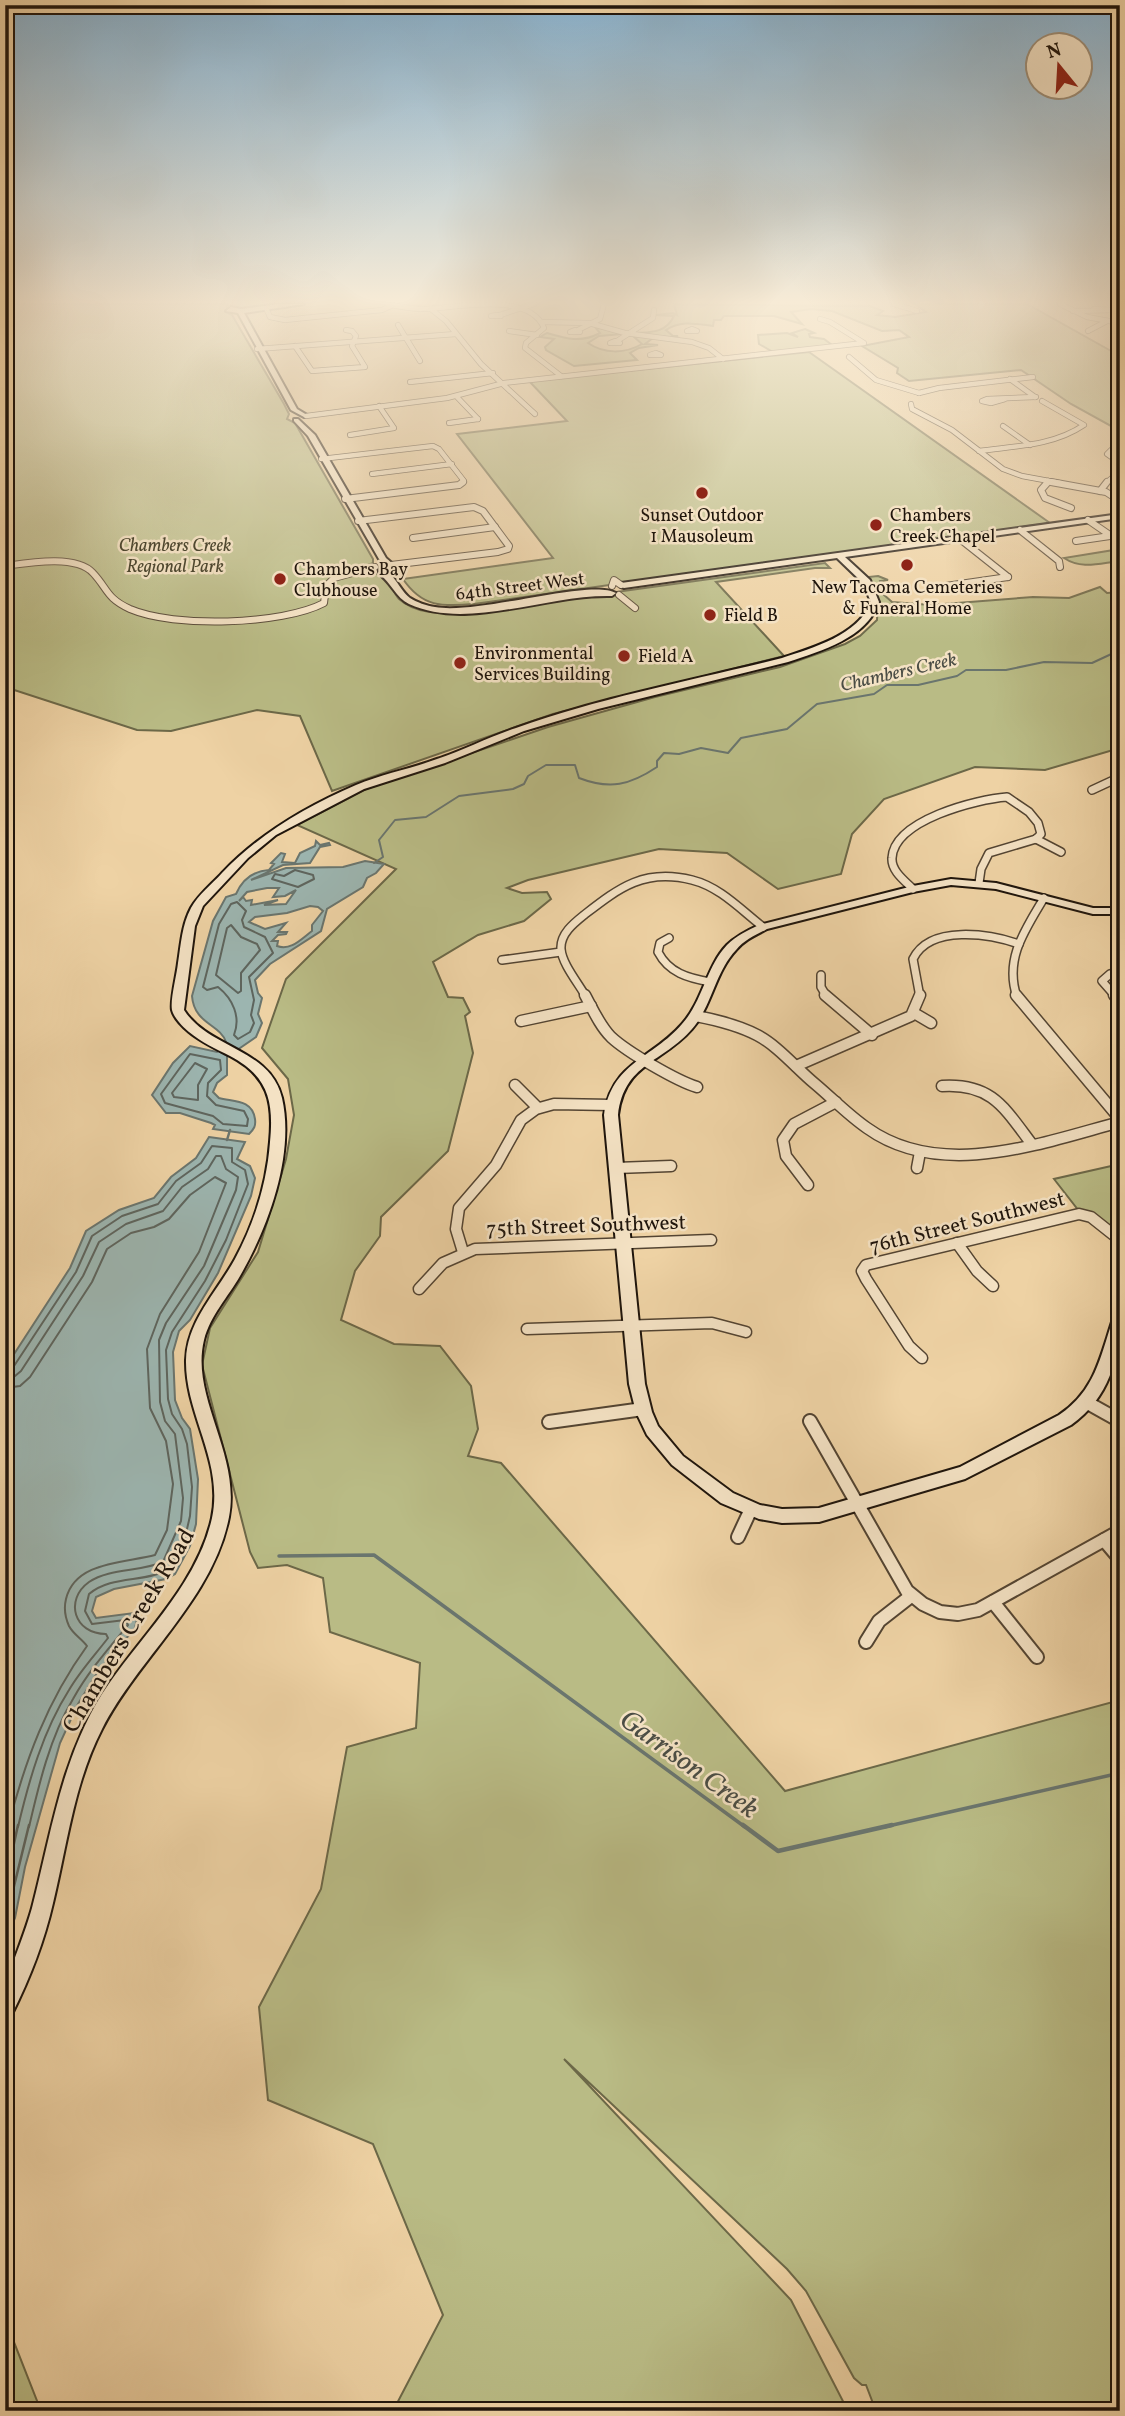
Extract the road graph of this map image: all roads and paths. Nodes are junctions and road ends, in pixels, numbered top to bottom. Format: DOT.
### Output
graph roads {
  1 [pos="297,417"];
  2 [pos="317,417"];
  3 [pos="386,417"];
  4 [pos="476,417"];
  5 [pos="927,417"];
  6 [pos="1071,418"];
  7 [pos="305,422"];
  8 [pos="449,423"];
  9 [pos="1003,426"];
  10 [pos="1074,431"];
  11 [pos="350,435"];
  12 [pos="1030,445"];
  13 [pos="1120,449"];
  14 [pos="979,451"];
  15 [pos="323,459"];
  16 [pos="1120,463"];
  17 [pos="452,464"];
  18 [pos="1120,471"];
  19 [pos="372,474"];
  20 [pos="1048,481"];
  21 [pos="1100,491"];
  22 [pos="346,499"];
  23 [pos="1120,501"];
  24 [pos="1071,508"];
  25 [pos="1120,509"];
  26 [pos="1120,516"];
  27 [pos="1088,520"];
  28 [pos="359,521"];
  29 [pos="495,527"];
  30 [pos="1016,531"];
  31 [pos="1110,536"];
  32 [pos="413,538"];
  33 [pos="960,538"];
  34 [pos="1076,541"];
  35 [pos="1120,542"];
  36 [pos="840,556"];
  37 [pos="805,561"];
  38 [pos="5,565"];
  39 [pos="391,567"];
  40 [pos="1060,568"];
  41 [pos="377,569"];
  42 [pos="616,588"];
  43 [pos="932,588"];
  44 [pos="631,592"];
  45 [pos="433,608"];
  46 [pos="1120,776"];
  47 [pos="1092,790"];
  48 [pos="1036,839"];
  49 [pos="1061,852"];
  50 [pos="979,883"];
  51 [pos="913,889"];
  52 [pos="1044,898"];
  53 [pos="1120,911"];
  54 [pos="763,927"];
  55 [pos="669,938"];
  56 [pos="1018,944"];
  57 [pos="561,952"];
  58 [pos="502,960"];
  59 [pos="1120,972"];
  60 [pos="821,975"];
  61 [pos="710,982"];
  62 [pos="1120,1002"];
  63 [pos="591,1006"];
  64 [pos="914,1013"];
  65 [pos="696,1016"];
  66 [pos="521,1021"];
  67 [pos="931,1023"];
  68 [pos="872,1035"];
  69 [pos="645,1060"];
  70 [pos="796,1066"];
  71 [pos="515,1086"];
  72 [pos="942,1086"];
  73 [pos="698,1087"];
  74 [pos="836,1102"];
  75 [pos="611,1105"];
  76 [pos="538,1108"];
  77 [pos="1120,1121"];
  78 [pos="1031,1143"];
  79 [pos="920,1152"];
  80 [pos="671,1167"];
  81 [pos="616,1168"];
  82 [pos="917,1168"];
  83 [pos="808,1185"];
  84 [pos="711,1240"];
  85 [pos="1120,1240"];
  86 [pos="623,1243"];
  87 [pos="957,1243"];
  88 [pos="463,1252"];
  89 [pos="993,1286"];
  90 [pos="419,1289"];
  91 [pos="1119,1322"];
  92 [pos="632,1325"];
  93 [pos="527,1329"];
  94 [pos="746,1332"];
  95 [pos="922,1358"];
  96 [pos="1086,1402"];
  97 [pos="643,1409"];
  98 [pos="810,1421"];
  99 [pos="1120,1421"];
  100 [pos="549,1422"];
  101 [pos="859,1505"];
  102 [pos="751,1509"];
  103 [pos="1120,1531"];
  104 [pos="738,1537"];
  105 [pos="1104,1540"];
  106 [pos="1120,1559"];
  107 [pos="911,1596"];
  108 [pos="993,1602"];
  109 [pos="866,1642"];
  110 [pos="1037,1657"];
  111 [pos="5,2007"];
  1 -- 7 [label="street"];
  2 -- 7 [label="street"];
  3 -- 11 [label="street"];
  4 -- 8 [label="street"];
  5 -- 14 [label="street"];
  6 -- 10 [label="street"];
  6 -- 10 [label="street"];
  7 -- 15 [label="street"];
  9 -- 12 [label="street"];
  10 -- 12 [label="street"];
  12 -- 14 [label="street"];
  13 -- 16 [label="street"];
  14 -- 20 [label="street"];
  15 -- 17 [label="street"];
  15 -- 22 [label="street"];
  17 -- 19 [label="street"];
  17 -- 22 [label="street"];
  18 -- 21 [label="street"];
  20 -- 21 [label="street"];
  20 -- 24 [label="street"];
  21 -- 23 [label="street"];
  21 -- 25 [label="street"];
  22 -- 28 [label="street"];
  26 -- 27 [label="street, 64th Street West"];
  27 -- 30 [label="street, 64th Street West"];
  27 -- 31 [label="street"];
  28 -- 29 [label="street"];
  28 -- 39 [label="street"];
  28 -- 41 [label="street"];
  29 -- 32 [label="street"];
  29 -- 39 [label="street"];
  30 -- 33 [label="street, 64th Street West"];
  30 -- 40 [label="street"];
  31 -- 34 [label="street"];
  31 -- 35 [label="street"];
  33 -- 36 [label="street, 64th Street West"];
  33 -- 43 [label="street"];
  36 -- 37 [label="street, 64th Street West"];
  36 -- 111 [label="street, Chambers Creek Road"];
  37 -- 42 [label="street, 64th Street West"];
  37 -- 44 [label="street, 64th Street West"];
  38 -- 41 [label="street"];
  39 -- 41 [label="street"];
  39 -- 45 [label="street"];
  41 -- 45 [label="street"];
  42 -- 44 [label="street"];
  42 -- 44 [label="street"];
  42 -- 45 [label="street, 64th Street West"];
  46 -- 47 [label="street"];
  48 -- 49 [label="street"];
  48 -- 50 [label="street"];
  48 -- 51 [label="street"];
  50 -- 51 [label="street"];
  50 -- 52 [label="street"];
  51 -- 54 [label="street"];
  52 -- 53 [label="street"];
  52 -- 56 [label="street"];
  54 -- 57 [label="street"];
  54 -- 61 [label="street"];
  55 -- 61 [label="street"];
  56 -- 64 [label="street"];
  56 -- 77 [label="street"];
  57 -- 58 [label="street"];
  57 -- 63 [label="street"];
  59 -- 62 [label="street"];
  60 -- 68 [label="street"];
  61 -- 65 [label="street"];
  63 -- 66 [label="street"];
  63 -- 69 [label="street"];
  64 -- 67 [label="street"];
  64 -- 68 [label="street"];
  65 -- 69 [label="street"];
  65 -- 70 [label="street"];
  68 -- 70 [label="street"];
  69 -- 73 [label="street"];
  69 -- 75 [label="street"];
  70 -- 74 [label="street"];
  71 -- 76 [label="street"];
  72 -- 78 [label="street"];
  74 -- 79 [label="street"];
  74 -- 83 [label="street"];
  75 -- 76 [label="street"];
  75 -- 81 [label="street"];
  76 -- 88 [label="street"];
  77 -- 78 [label="street"];
  78 -- 79 [label="street"];
  79 -- 82 [label="street"];
  80 -- 81 [label="street"];
  81 -- 86 [label="street"];
  84 -- 86 [label="street, 75th Street Southwest"];
  85 -- 87 [label="street, 76th Street Southwest"];
  86 -- 88 [label="street, 75th Street Southwest"];
  86 -- 92 [label="street"];
  87 -- 89 [label="street"];
  87 -- 95 [label="street, 76th Street Southwest"];
  88 -- 90 [label="street"];
  91 -- 96 [label="street"];
  92 -- 93 [label="street"];
  92 -- 94 [label="street"];
  92 -- 97 [label="street"];
  96 -- 99 [label="street"];
  96 -- 101 [label="street"];
  97 -- 100 [label="street"];
  97 -- 102 [label="street"];
  98 -- 101 [label="street"];
  101 -- 102 [label="street"];
  101 -- 107 [label="street"];
  102 -- 104 [label="street"];
  103 -- 105 [label="street"];
  105 -- 106 [label="street"];
  105 -- 108 [label="street"];
  107 -- 108 [label="street"];
  107 -- 109 [label="street"];
  108 -- 110 [label="street"];
}
